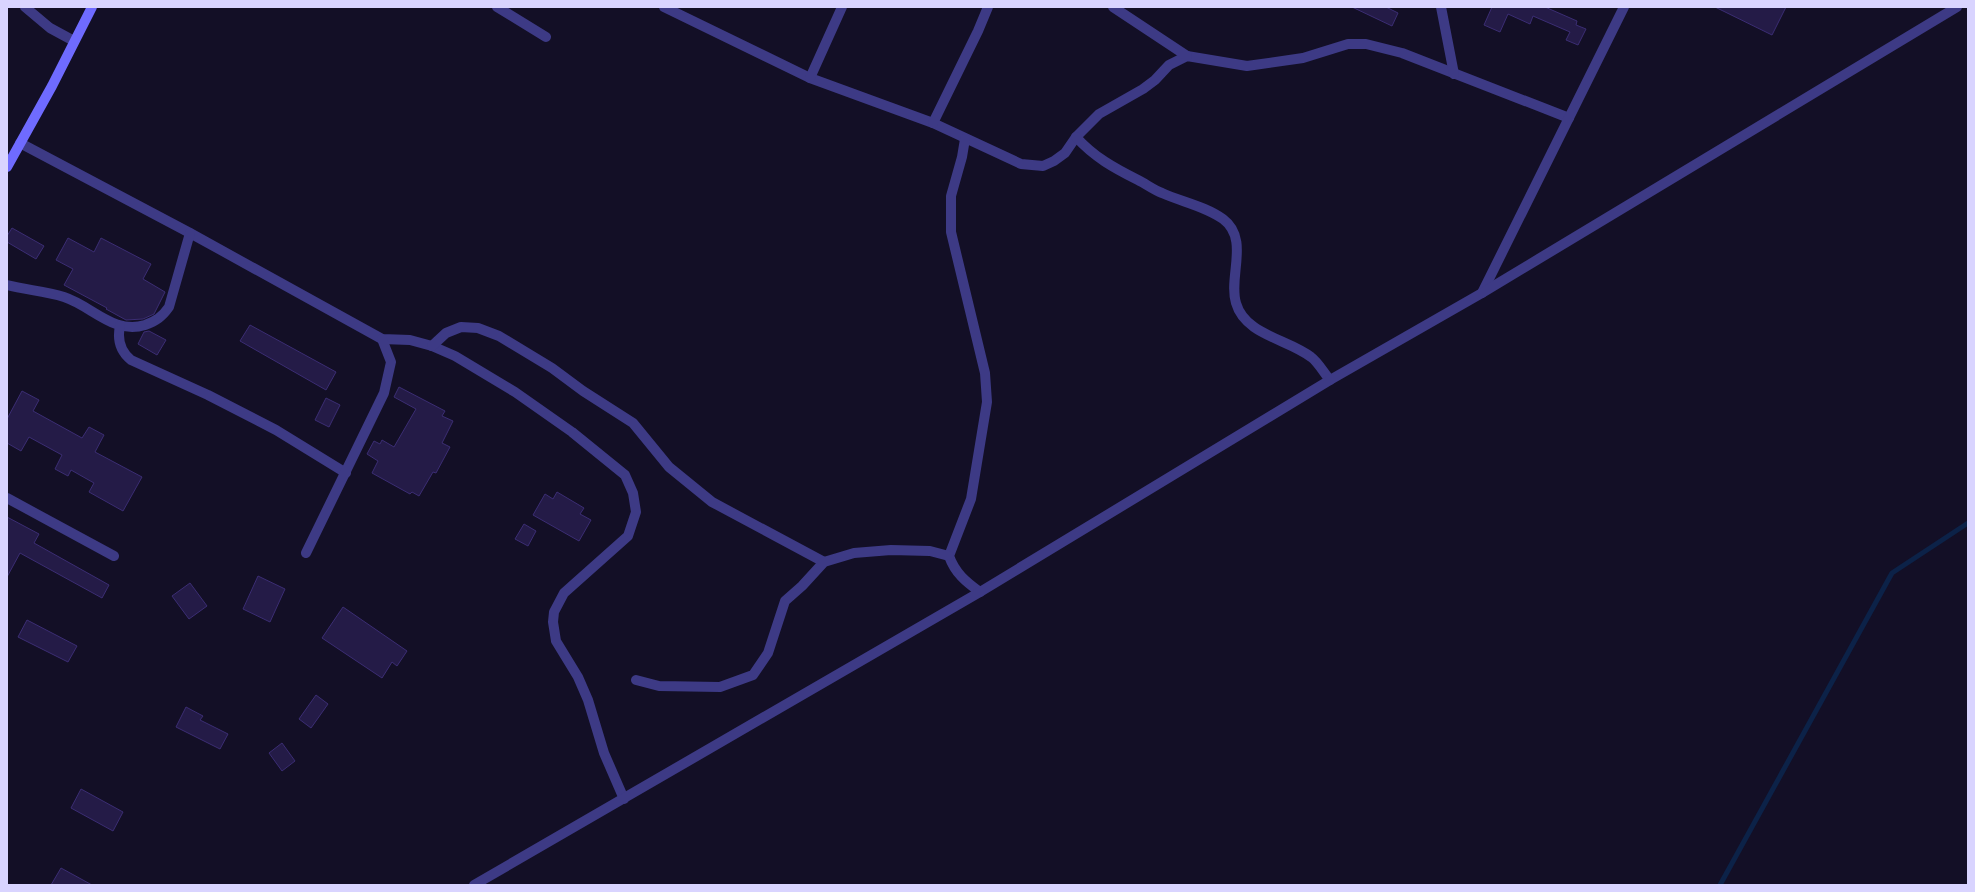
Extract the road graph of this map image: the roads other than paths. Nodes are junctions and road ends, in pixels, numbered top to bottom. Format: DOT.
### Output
graph roads {
  1 [pos="25,7"];
  2 [pos="92,7"];
  3 [pos="496,7"];
  4 [pos="664,7"];
  5 [pos="842,7"];
  6 [pos="988,7"];
  7 [pos="1113,7"];
  8 [pos="1441,7"];
  9 [pos="1624,7"];
  10 [pos="1957,7"];
  11 [pos="546,37"];
  12 [pos="74,41"];
  13 [pos="1187,56"];
  14 [pos="1454,74"];
  15 [pos="810,78"];
  16 [pos="1569,118"];
  17 [pos="933,123"];
  18 [pos="1076,137"];
  19 [pos="965,139"];
  20 [pos="20,143"];
  21 [pos="7,167"];
  22 [pos="190,233"];
  23 [pos="7,285"];
  24 [pos="1482,293"];
  25 [pos="120,326"];
  26 [pos="382,339"];
  27 [pos="432,346"];
  28 [pos="1330,380"];
  29 [pos="346,473"];
  30 [pos="7,498"];
  31 [pos="306,552"];
  32 [pos="114,556"];
  33 [pos="949,556"];
  34 [pos="824,562"];
  35 [pos="980,592"];
  36 [pos="636,680"];
  37 [pos="624,799"];
  38 [pos="474,885"];
  1 -- 12 [label="street"];
  2 -- 12 [label="street"];
  3 -- 11 [label="street"];
  4 -- 15 [label="street"];
  5 -- 15 [label="street"];
  6 -- 17 [label="street"];
  7 -- 13 [label="street"];
  8 -- 14 [label="street"];
  9 -- 16 [label="street"];
  10 -- 24 [label="street"];
  12 -- 20 [label="street"];
  13 -- 14 [label="street"];
  13 -- 18 [label="street"];
  14 -- 16 [label="street"];
  15 -- 17 [label="street"];
  16 -- 24 [label="street"];
  17 -- 19 [label="street"];
  18 -- 19 [label="street"];
  18 -- 28 [label="street"];
  19 -- 33 [label="street"];
  20 -- 21 [label="street"];
  20 -- 22 [label="street"];
  22 -- 25 [label="street"];
  22 -- 26 [label="street"];
  23 -- 25 [label="street"];
  24 -- 28 [label="street"];
  25 -- 29 [label="street"];
  26 -- 27 [label="street"];
  26 -- 29 [label="street"];
  27 -- 34 [label="street"];
  27 -- 37 [label="street"];
  28 -- 35 [label="street"];
  29 -- 31 [label="street"];
  30 -- 32 [label="street"];
  33 -- 34 [label="street"];
  33 -- 35 [label="street"];
  34 -- 36 [label="street"];
  35 -- 37 [label="street"];
  37 -- 38 [label="street"];
}
